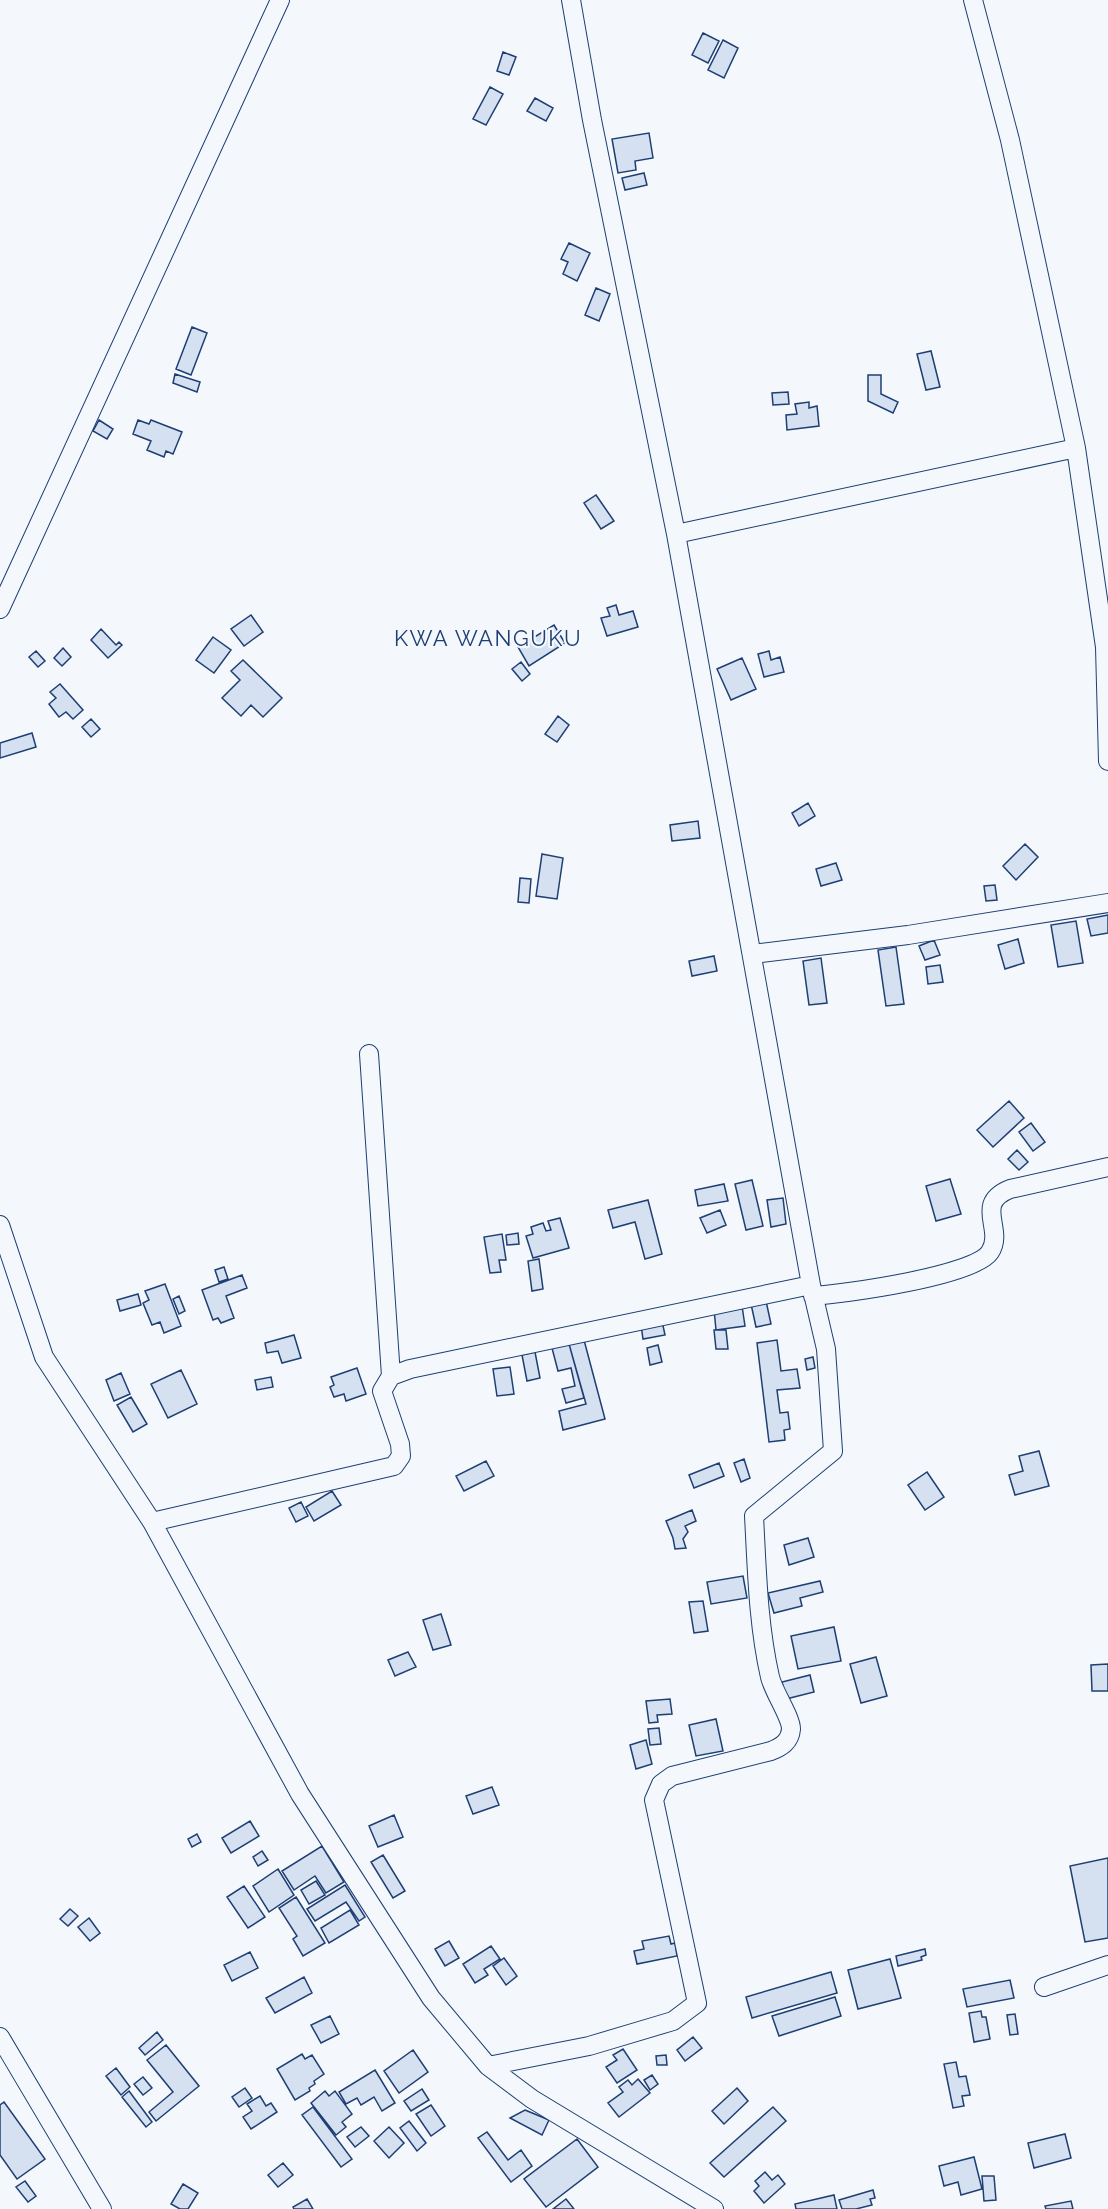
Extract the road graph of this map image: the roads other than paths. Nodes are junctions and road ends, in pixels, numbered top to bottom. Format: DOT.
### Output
graph roads {
  1 [pos="280,0"];
  2 [pos="571,0"];
  3 [pos="973,0"];
  4 [pos="1076,448"];
  5 [pos="676,534"];
  6 [pos="0,609"];
  7 [pos="1108,761"];
  8 [pos="1108,903"];
  9 [pos="753,954"];
  10 [pos="369,1054"];
  11 [pos="1108,1167"];
  12 [pos="0,1225"];
  13 [pos="812,1290"];
  14 [pos="391,1376"];
  15 [pos="152,1522"];
  16 [pos="1108,1965"];
  17 [pos="1044,1988"];
  18 [pos="0,2037"];
  19 [pos="488,2066"];
  20 [pos="102,2209"];
  21 [pos="714,2209"];
  1 -- 6 [label="street"];
  2 -- 5 [label="street"];
  3 -- 4 [label="street"];
  4 -- 5 [label="street"];
  4 -- 7 [label="street"];
  5 -- 9 [label="street"];
  8 -- 9 [label="street"];
  9 -- 13 [label="street"];
  10 -- 14 [label="street"];
  11 -- 13 [label="street"];
  12 -- 15 [label="street"];
  13 -- 14 [label="street"];
  13 -- 19 [label="street"];
  14 -- 15 [label="street"];
  15 -- 19 [label="street"];
  16 -- 17 [label="street"];
  18 -- 20 [label="street"];
  19 -- 21 [label="street"];
}
